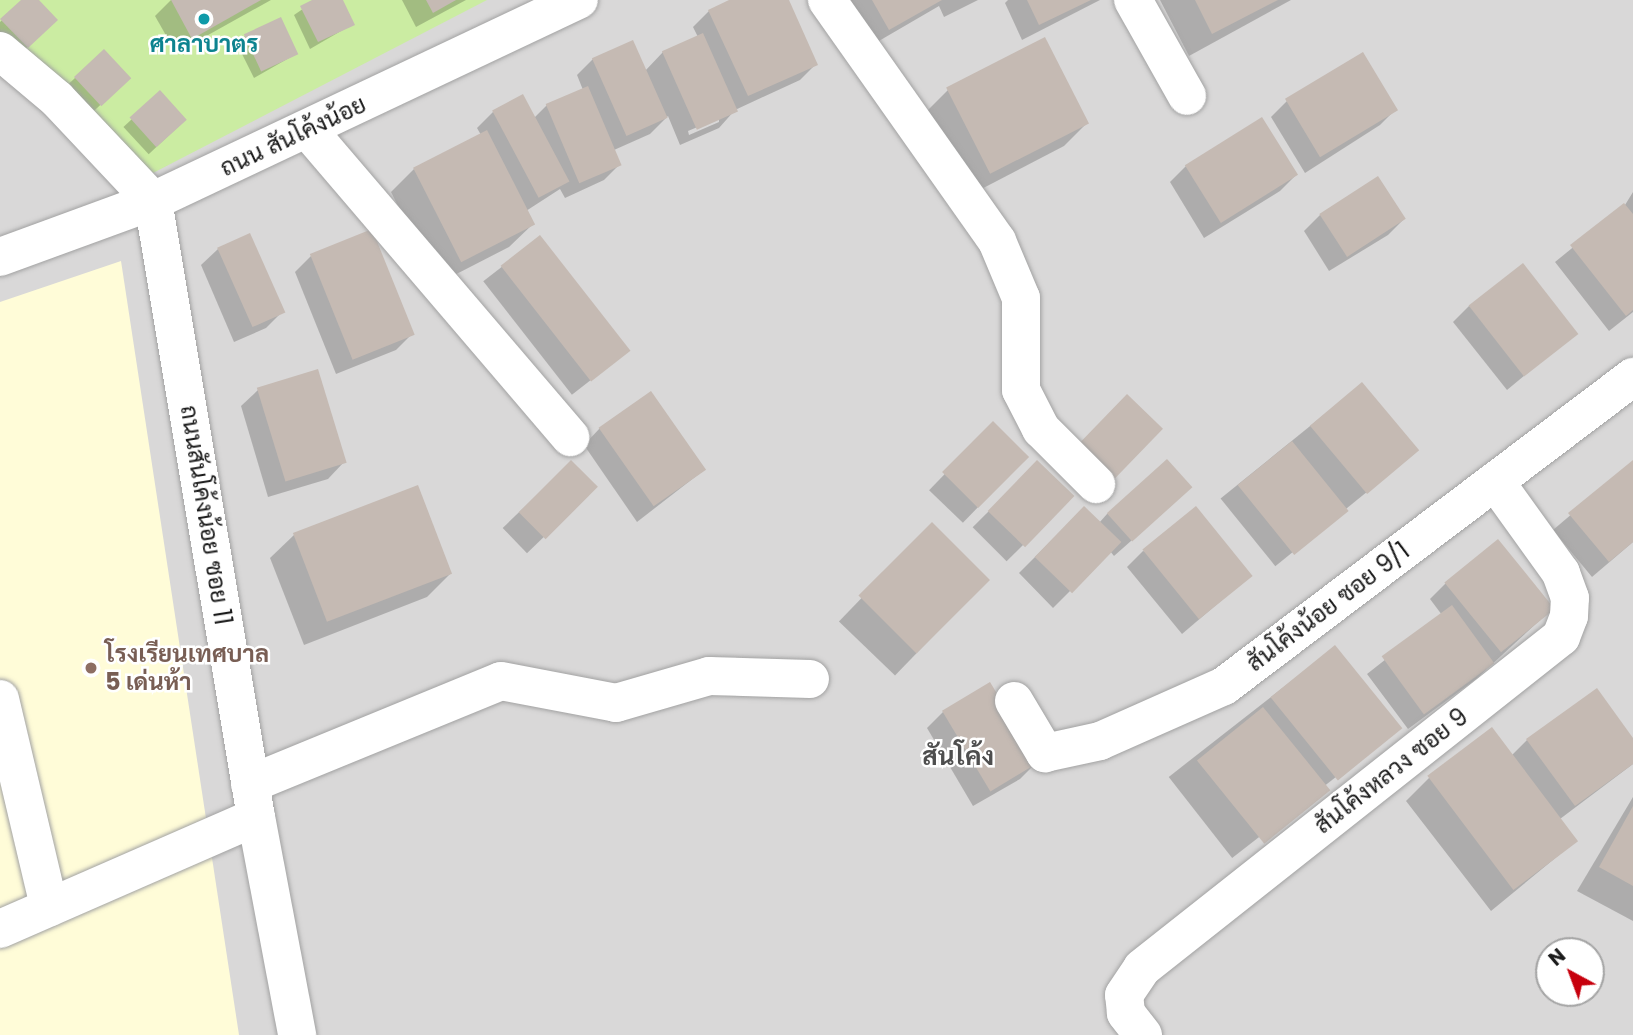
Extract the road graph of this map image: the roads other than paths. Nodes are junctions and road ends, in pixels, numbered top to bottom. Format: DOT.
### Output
graph roads {
  1 [pos="579,0"];
  2 [pos="827,0"];
  3 [pos="1133,0"];
  4 [pos="0,51"];
  5 [pos="1186,96"];
  6 [pos="308,130"];
  7 [pos="153,201"];
  8 [pos="0,257"];
  9 [pos="1633,377"];
  10 [pos="570,437"];
  11 [pos="1495,481"];
  12 [pos="1096,484"];
  13 [pos="810,679"];
  14 [pos="0,699"];
  15 [pos="1014,701"];
  16 [pos="253,801"];
  17 [pos="49,907"];
  18 [pos="0,929"];
  19 [pos="298,1035"];
  20 [pos="1143,1035"];
  1 -- 6 [label="street, ถนน สันโค้งน้อย"];
  2 -- 12 [label="street"];
  3 -- 5 [label="street"];
  4 -- 7 [label="street"];
  6 -- 7 [label="street, ถนน สันโค้งน้อย"];
  6 -- 10 [label="street"];
  7 -- 8 [label="street, ถนน สันโค้งน้อย"];
  7 -- 16 [label="street, ถนนสันโค้งน้อย ซอย 11"];
  9 -- 11 [label="street, สันโค้งน้อย ซอย 9/1"];
  11 -- 15 [label="street, สันโค้งน้อย ซอย 9/1"];
  11 -- 20 [label="street, สันโค้งหลวง ซอย 9"];
  13 -- 16 [label="street"];
  14 -- 17 [label="street"];
  16 -- 17 [label="street"];
  16 -- 19 [label="street, ถนนสันโค้งน้อย ซอย 11"];
  17 -- 18 [label="street"];
}
